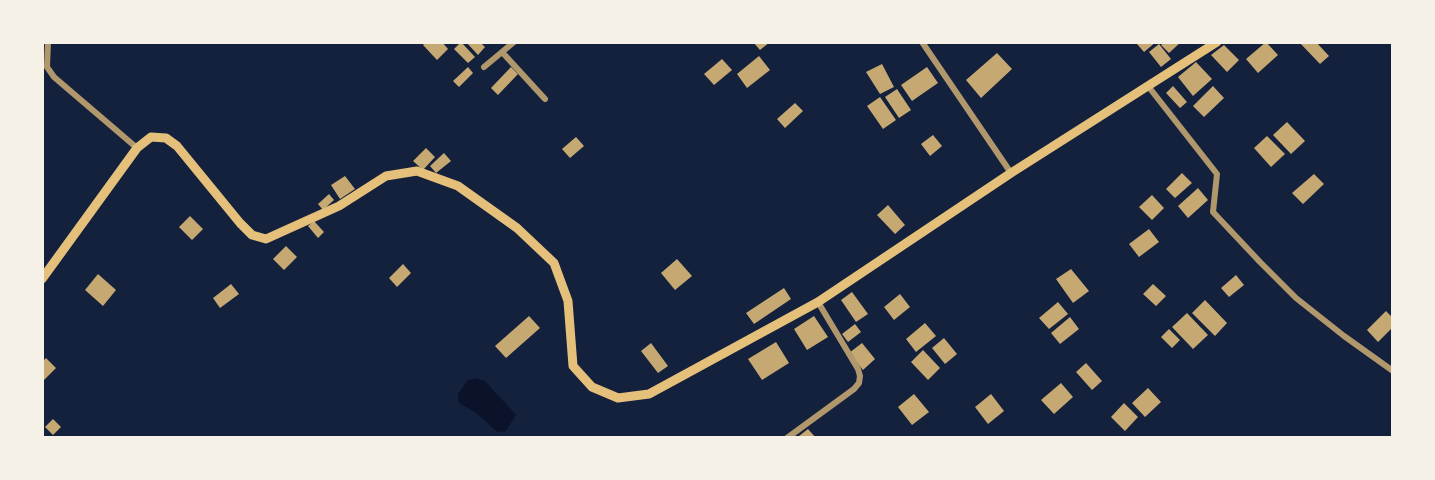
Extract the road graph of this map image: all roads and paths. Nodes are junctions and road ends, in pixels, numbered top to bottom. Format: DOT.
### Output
graph roads {
  1 [pos="48,42"];
  2 [pos="514,42"];
  3 [pos="922,42"];
  4 [pos="1217,42"];
  5 [pos="502,52"];
  6 [pos="484,67"];
  7 [pos="1148,86"];
  8 [pos="545,99"];
  9 [pos="137,148"];
  10 [pos="1011,173"];
  11 [pos="42,279"];
  12 [pos="818,302"];
  13 [pos="1393,371"];
  14 [pos="787,438"];
  1 -- 9 [label="street"];
  2 -- 5 [label="street"];
  3 -- 10 [label="street"];
  4 -- 7 [label="main road"];
  5 -- 6 [label="street"];
  5 -- 8 [label="street"];
  7 -- 10 [label="main road"];
  7 -- 13 [label="street"];
  9 -- 11 [label="main road"];
  9 -- 12 [label="main road"];
  10 -- 12 [label="main road"];
  12 -- 14 [label="street"];
}
